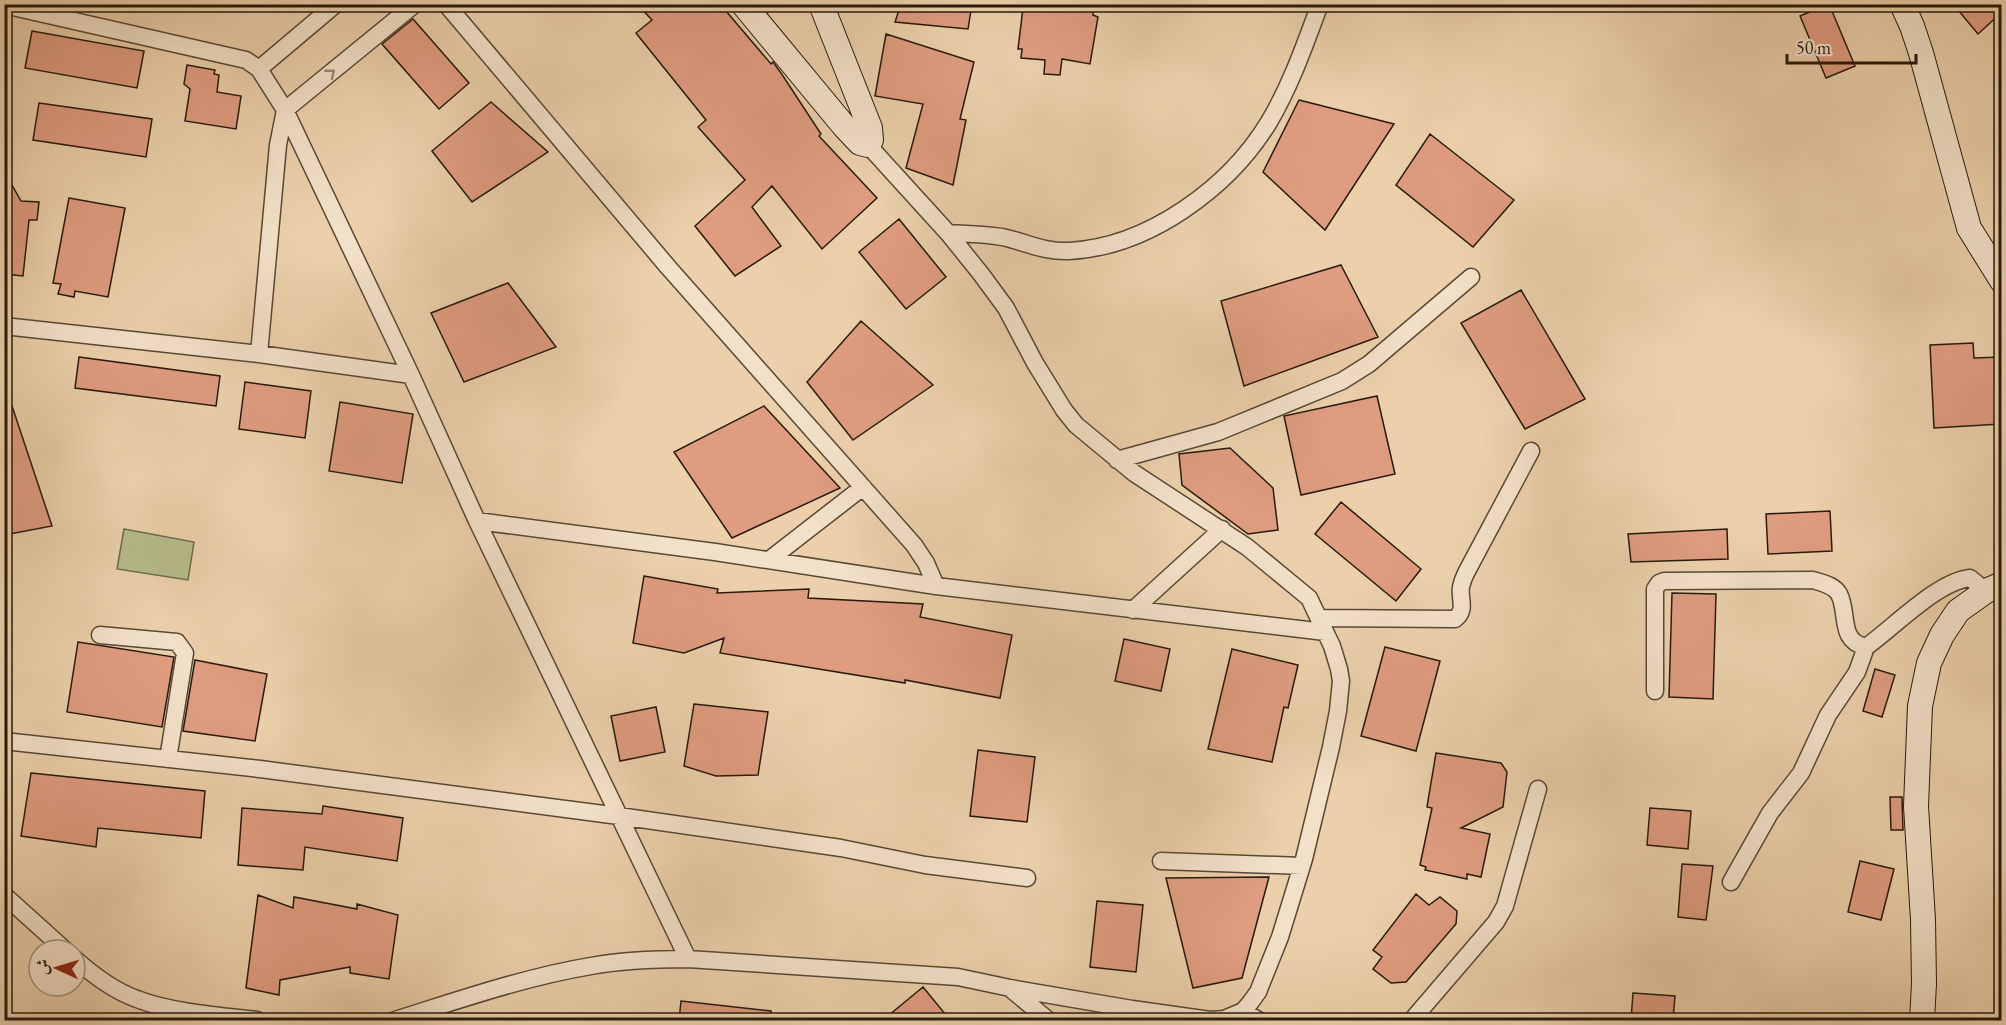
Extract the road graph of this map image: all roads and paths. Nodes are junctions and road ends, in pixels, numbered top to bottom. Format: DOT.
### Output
graph roads {
  1 [pos="336,4"];
  2 [pos="415,4"];
  3 [pos="446,4"];
  4 [pos="743,4"];
  5 [pos="821,4"];
  6 [pos="1320,4"];
  7 [pos="1902,4"];
  8 [pos="4,5"];
  9 [pos="259,69"];
  10 [pos="285,110"];
  11 [pos="868,144"];
  12 [pos="948,233"];
  13 [pos="1472,277"];
  14 [pos="2001,281"];
  15 [pos="4,326"];
  16 [pos="259,354"];
  17 [pos="411,375"];
  18 [pos="1531,451"];
  19 [pos="1117,460"];
  20 [pos="863,488"];
  21 [pos="477,521"];
  22 [pos="1222,529"];
  23 [pos="769,560"];
  24 [pos="936,586"];
  25 [pos="1994,587"];
  26 [pos="1133,610"];
  27 [pos="1322,625"];
  28 [pos="100,635"];
  29 [pos="1866,647"];
  30 [pos="1655,691"];
  31 [pos="4,741"];
  32 [pos="168,759"];
  33 [pos="1538,789"];
  34 [pos="619,816"];
  35 [pos="1161,861"];
  36 [pos="1302,866"];
  37 [pos="1027,878"];
  38 [pos="1731,882"];
  39 [pos="4,895"];
  40 [pos="52,938"];
  41 [pos="688,958"];
  42 [pos="87,969"];
  43 [pos="1010,988"];
  44 [pos="1243,1011"];
  45 [pos="256,1020"];
  46 [pos="395,1020"];
  47 [pos="1048,1020"];
  48 [pos="1258,1020"];
  49 [pos="1412,1020"];
  50 [pos="1922,1020"];
  1 -- 9 [label="street"];
  10 -- 2 [label="street, one-way"];
  3 -- 20 [label="street"];
  4 -- 11 [label="street"];
  5 -- 11 [label="street"];
  6 -- 12 [label="street"];
  7 -- 14 [label="street"];
  8 -- 9 [label="street"];
  9 -- 10 [label="street"];
  10 -- 16 [label="street"];
  10 -- 17 [label="street"];
  11 -- 12 [label="street"];
  12 -- 19 [label="street"];
  13 -- 19 [label="street"];
  15 -- 16 [label="street"];
  16 -- 17 [label="street"];
  17 -- 21 [label="street"];
  18 -- 27 [label="street"];
  19 -- 22 [label="street"];
  20 -- 23 [label="street"];
  20 -- 24 [label="street"];
  21 -- 23 [label="street"];
  21 -- 34 [label="street"];
  22 -- 26 [label="street"];
  22 -- 27 [label="street"];
  23 -- 24 [label="street"];
  24 -- 26 [label="street"];
  25 -- 29 [label="street"];
  25 -- 50 [label="street"];
  26 -- 27 [label="street"];
  27 -- 36 [label="street"];
  28 -- 32 [label="street"];
  29 -- 30 [label="street"];
  29 -- 38 [label="street"];
  31 -- 32 [label="street"];
  32 -- 34 [label="street"];
  33 -- 49 [label="street"];
  34 -- 37 [label="street"];
  34 -- 41 [label="street"];
  35 -- 36 [label="street"];
  36 -- 44 [label="street"];
  39 -- 40 [label="street"];
  41 -- 43 [label="street"];
  41 -- 46 [label="street"];
  42 -- 45 [label="street"];
  43 -- 44 [label="street"];
  43 -- 47 [label="street"];
  44 -- 48 [label="street"];
}
